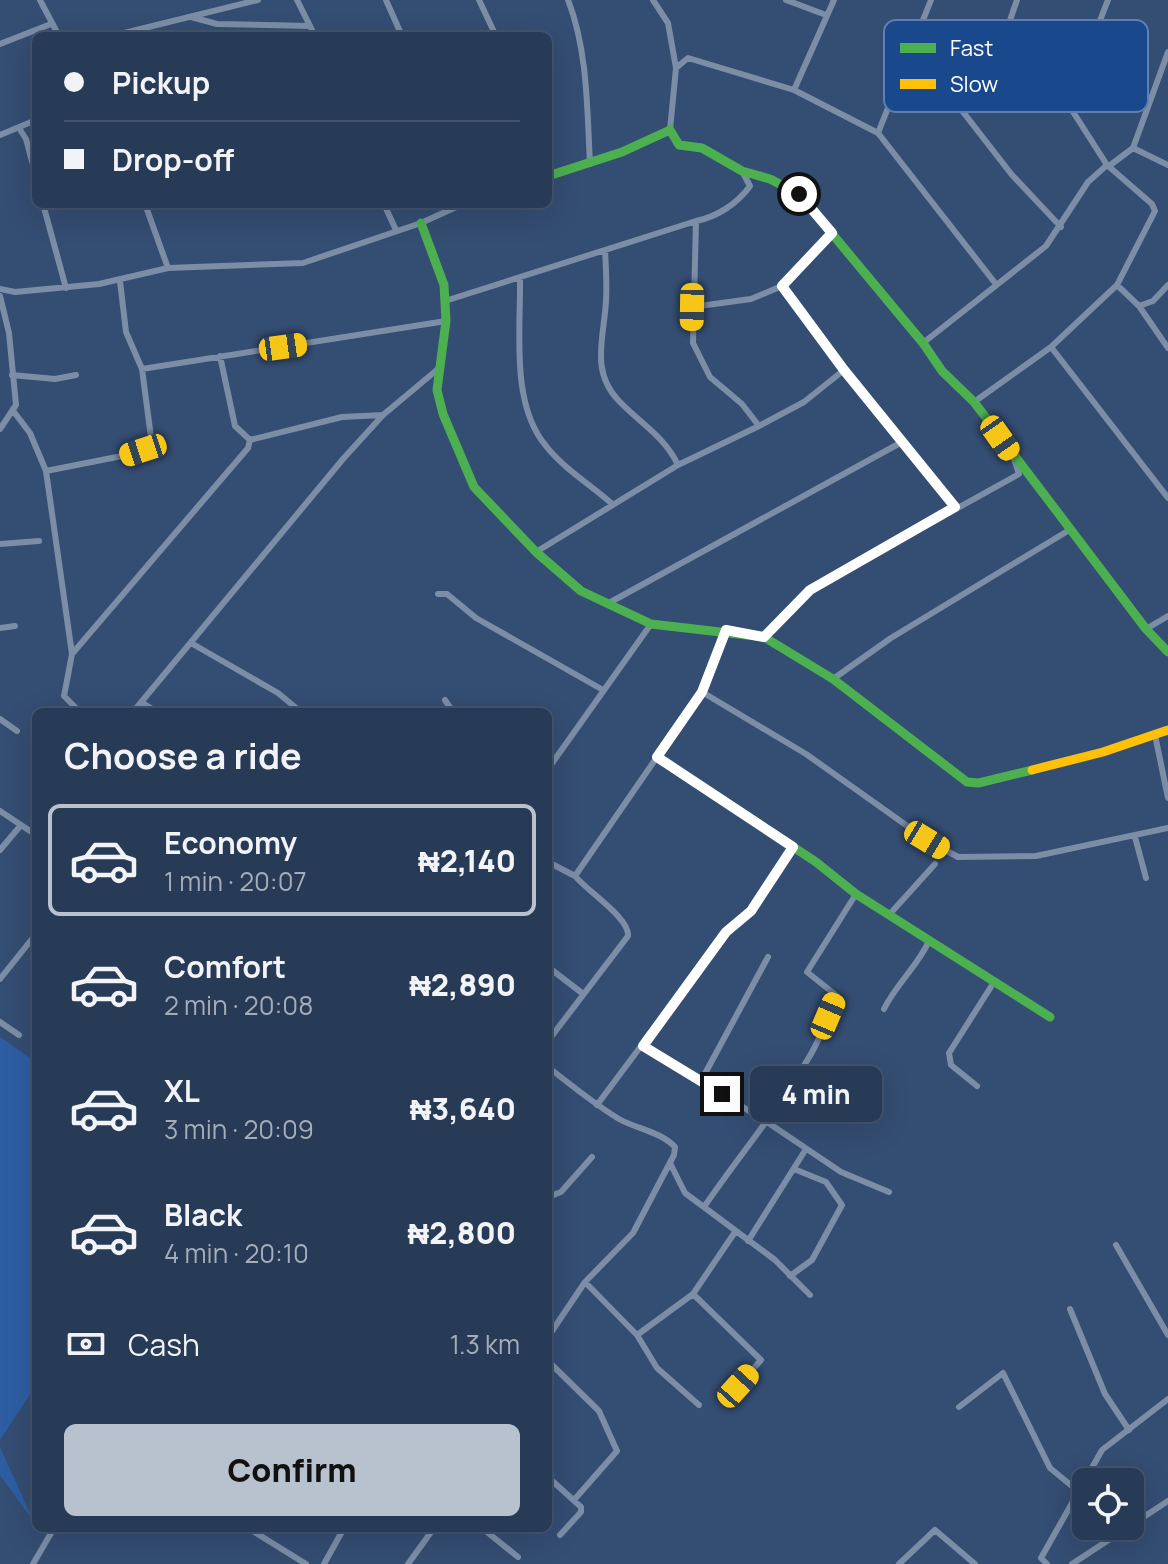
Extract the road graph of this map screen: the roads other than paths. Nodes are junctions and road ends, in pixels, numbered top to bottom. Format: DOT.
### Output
graph roads {
  1 [pos="40,0"];
  2 [pos="258,0"];
  3 [pos="297,0"];
  4 [pos="386,0"];
  5 [pos="479,0"];
  6 [pos="568,0"];
  7 [pos="653,0"];
  8 [pos="786,0"];
  9 [pos="834,0"];
  10 [pos="931,0"];
  11 [pos="1017,0"];
  12 [pos="1108,0"];
  13 [pos="826,15"];
  14 [pos="187,16"];
  15 [pos="923,20"];
  16 [pos="1009,20"];
  17 [pos="1100,20"];
  18 [pos="51,24"];
  19 [pos="310,26"];
  20 [pos="56,32"];
  21 [pos="127,32"];
  22 [pos="313,32"];
  23 [pos="400,32"];
  24 [pos="494,32"];
  25 [pos="0,44"];
  26 [pos="1168,52"];
  27 [pos="1166,67"];
  28 [pos="676,68"];
  29 [pos="794,90"];
  30 [pos="1148,111"];
  31 [pos="886,112"];
  32 [pos="963,112"];
  33 [pos="1074,112"];
  34 [pos="1148,112"];
  35 [pos="32,122"];
  36 [pos="19,128"];
  37 [pos="670,130"];
  38 [pos="878,133"];
  39 [pos="0,135"];
  40 [pos="1133,148"];
  41 [pos="32,161"];
  42 [pos="590,164"];
  43 [pos="1108,165"];
  44 [pos="1168,165"];
  45 [pos="742,171"];
  46 [pos="552,175"];
  47 [pos="44,208"];
  48 [pos="146,208"];
  49 [pos="386,208"];
  50 [pos="454,208"];
  51 [pos="696,221"];
  52 [pos="421,223"];
  53 [pos="1061,227"];
  54 [pos="395,228"];
  55 [pos="832,233"];
  56 [pos="605,250"];
  57 [pos="168,268"];
  58 [pos="520,277"];
  59 [pos="120,281"];
  60 [pos="995,283"];
  61 [pos="1117,285"];
  62 [pos="1168,285"];
  63 [pos="782,286"];
  64 [pos="66,288"];
  65 [pos="0,289"];
  66 [pos="0,296"];
  67 [pos="445,301"];
  68 [pos="1139,306"];
  69 [pos="692,307"];
  70 [pos="446,321"];
  71 [pos="923,343"];
  72 [pos="1051,347"];
  73 [pos="1168,348"];
  74 [pos="220,356"];
  75 [pos="142,369"];
  76 [pos="438,369"];
  77 [pos="844,370"];
  78 [pos="12,375"];
  79 [pos="76,375"];
  80 [pos="974,402"];
  81 [pos="14,412"];
  82 [pos="383,415"];
  83 [pos="759,426"];
  84 [pos="0,429"];
  85 [pos="250,440"];
  86 [pos="902,442"];
  87 [pos="1012,456"];
  88 [pos="678,465"];
  89 [pos="46,471"];
  90 [pos="1168,498"];
  91 [pos="611,503"];
  92 [pos="955,507"];
  93 [pos="1071,529"];
  94 [pos="39,541"];
  95 [pos="0,544"];
  96 [pos="536,552"];
  97 [pos="438,594"];
  98 [pos="607,604"];
  99 [pos="1168,616"];
  100 [pos="651,624"];
  101 [pos="15,626"];
  102 [pos="0,628"];
  103 [pos="1146,629"];
  104 [pos="726,630"];
  105 [pos="764,637"];
  106 [pos="191,643"];
  107 [pos="1168,652"];
  108 [pos="72,654"];
  109 [pos="833,679"];
  110 [pos="603,690"];
  111 [pos="702,692"];
  112 [pos="445,700"];
  113 [pos="141,702"];
  114 [pos="76,708"];
  115 [pos="136,708"];
  116 [pos="151,708"];
  117 [pos="296,708"];
  118 [pos="450,708"];
  119 [pos="0,719"];
  120 [pos="1168,730"];
  121 [pos="17,731"];
  122 [pos="1155,735"];
  123 [pos="657,757"];
  124 [pos="552,763"];
  125 [pos="1168,798"];
  126 [pos="0,811"];
  127 [pos="21,825"];
  128 [pos="1168,828"];
  129 [pos="32,831"];
  130 [pos="1135,837"];
  131 [pos="793,847"];
  132 [pos="0,850"];
  133 [pos="552,864"];
  134 [pos="935,864"];
  135 [pos="575,876"];
  136 [pos="1146,878"];
  137 [pos="856,894"];
  138 [pos="889,915"];
  139 [pos="32,939"];
  140 [pos="929,941"];
  141 [pos="768,957"];
  142 [pos="552,970"];
  143 [pos="0,979"];
  144 [pos="994,982"];
  145 [pos="582,993"];
  146 [pos="884,1009"];
  147 [pos="1050,1017"];
  148 [pos="0,1022"];
  149 [pos="19,1035"];
  150 [pos="552,1035"];
  151 [pos="643,1046"];
  152 [pos="552,1070"];
  153 [pos="701,1081"];
  154 [pos="977,1086"];
  155 [pos="597,1105"];
  156 [pos="764,1120"];
  157 [pos="806,1149"];
  158 [pos="592,1157"];
  159 [pos="670,1163"];
  160 [pos="794,1169"];
  161 [pos="889,1192"];
  162 [pos="552,1195"];
  163 [pos="704,1207"];
  164 [pos="735,1232"];
  165 [pos="748,1241"];
  166 [pos="1116,1245"];
  167 [pos="790,1276"];
  168 [pos="585,1282"];
  169 [pos="693,1294"];
  170 [pos="810,1295"];
  171 [pos="1070,1309"];
  172 [pos="552,1331"];
  173 [pos="637,1335"];
  174 [pos="1168,1335"];
  175 [pos="552,1365"];
  176 [pos="738,1386"];
  177 [pos="1168,1399"];
  178 [pos="699,1405"];
  179 [pos="959,1407"];
  180 [pos="1129,1430"];
  181 [pos="1091,1468"];
  182 [pos="552,1481"];
  183 [pos="1072,1486"];
  184 [pos="574,1500"];
  185 [pos="1168,1501"];
  186 [pos="1072,1502"];
  187 [pos="52,1532"];
  188 [pos="255,1532"];
  189 [pos="342,1532"];
  190 [pos="431,1532"];
  191 [pos="487,1532"];
  192 [pos="560,1535"];
  193 [pos="518,1557"];
  194 [pos="33,1564"];
  195 [pos="306,1564"];
  196 [pos="324,1564"];
  197 [pos="408,1564"];
  198 [pos="899,1564"];
  199 [pos="975,1564"];
  200 [pos="1047,1564"];
  201 [pos="1072,1564"];
  1 -- 18 [label="street"];
  2 -- 14 [label="street"];
  3 -- 19 [label="street"];
  4 -- 23 [label="street"];
  5 -- 24 [label="street"];
  6 -- 42 [label="street"];
  7 -- 28 [label="street"];
  8 -- 13 [label="street"];
  9 -- 13 [label="street"];
  10 -- 15 [label="street"];
  11 -- 16 [label="street"];
  12 -- 17 [label="street"];
  13 -- 29 [label="street"];
  14 -- 19 [label="street"];
  14 -- 21 [label="street"];
  18 -- 20 [label="street"];
  18 -- 25 [label="street"];
  19 -- 22 [label="street"];
  26 -- 27 [label="street"];
  27 -- 30 [label="street"];
  28 -- 29 [label="street"];
  28 -- 37 [label="street"];
  29 -- 38 [label="street"];
  31 -- 38 [label="street"];
  32 -- 53 [label="street"];
  33 -- 43 [label="street"];
  34 -- 40 [label="street"];
  35 -- 36 [label="street"];
  36 -- 39 [label="street"];
  36 -- 41 [label="street"];
  37 -- 42 [label="street"];
  37 -- 45 [label="street"];
  38 -- 60 [label="street"];
  40 -- 43 [label="street"];
  40 -- 44 [label="street"];
  42 -- 46 [label="street"];
  43 -- 53 [label="street"];
  43 -- 61 [label="street"];
  45 -- 51 [label="street"];
  45 -- 55 [label="street"];
  47 -- 64 [label="street"];
  48 -- 57 [label="street"];
  49 -- 54 [label="street"];
  50 -- 52 [label="street"];
  51 -- 56 [label="street"];
  51 -- 69 [label="street"];
  52 -- 54 [label="street"];
  52 -- 67 [label="street"];
  53 -- 60 [label="street"];
  54 -- 57 [label="street"];
  55 -- 63 [label="street"];
  55 -- 71 [label="street"];
  56 -- 58 [label="street"];
  56 -- 88 [label="street"];
  57 -- 59 [label="street"];
  58 -- 67 [label="street"];
  58 -- 91 [label="street"];
  59 -- 64 [label="street"];
  59 -- 75 [label="street"];
  60 -- 71 [label="street"];
  61 -- 68 [label="street"];
  61 -- 72 [label="street"];
  62 -- 68 [label="street"];
  63 -- 69 [label="street"];
  63 -- 77 [label="street"];
  64 -- 65 [label="street"];
  66 -- 78 [label="street"];
  67 -- 70 [label="street"];
  68 -- 73 [label="street"];
  69 -- 83 [label="street"];
  70 -- 74 [label="street"];
  70 -- 76 [label="street"];
  71 -- 80 [label="street"];
  72 -- 80 [label="street"];
  72 -- 90 [label="street"];
  74 -- 75 [label="street"];
  74 -- 85 [label="street"];
  75 -- 89 [label="street"];
  76 -- 82 [label="street"];
  76 -- 96 [label="street"];
  77 -- 83 [label="street"];
  77 -- 86 [label="street"];
  78 -- 79 [label="street"];
  78 -- 81 [label="street"];
  80 -- 87 [label="street"];
  81 -- 84 [label="street"];
  81 -- 89 [label="street"];
  82 -- 85 [label="street"];
  82 -- 106 [label="street"];
  83 -- 88 [label="street"];
  85 -- 108 [label="street"];
  86 -- 92 [label="street"];
  86 -- 98 [label="street"];
  87 -- 92 [label="street"];
  87 -- 93 [label="street"];
  88 -- 91 [label="street"];
  89 -- 108 [label="street"];
  91 -- 96 [label="street"];
  92 -- 105 [label="street"];
  93 -- 103 [label="street"];
  93 -- 109 [label="street"];
  94 -- 95 [label="street"];
  96 -- 98 [label="street"];
  97 -- 110 [label="street"];
  98 -- 100 [label="street"];
  99 -- 103 [label="street"];
  100 -- 104 [label="street"];
  100 -- 110 [label="street"];
  101 -- 102 [label="street"];
  103 -- 107 [label="street"];
  104 -- 105 [label="street"];
  104 -- 111 [label="street"];
  105 -- 109 [label="street"];
  106 -- 113 [label="street"];
  106 -- 117 [label="street"];
  108 -- 114 [label="street"];
  109 -- 122 [label="street"];
  110 -- 124 [label="street"];
  111 -- 123 [label="street"];
  111 -- 130 [label="street"];
  112 -- 118 [label="street"];
  113 -- 115 [label="street"];
  113 -- 116 [label="street"];
  119 -- 121 [label="street"];
  120 -- 122 [label="street"];
  122 -- 125 [label="street"];
  123 -- 131 [label="street"];
  123 -- 135 [label="street"];
  126 -- 127 [label="street"];
  127 -- 129 [label="street"];
  127 -- 132 [label="street"];
  128 -- 130 [label="street"];
  130 -- 136 [label="street"];
  131 -- 137 [label="street"];
  131 -- 151 [label="street"];
  133 -- 135 [label="street"];
  134 -- 138 [label="street"];
  135 -- 145 [label="street"];
  137 -- 138 [label="street"];
  137 -- 156 [label="street"];
  138 -- 140 [label="street"];
  139 -- 143 [label="street"];
  140 -- 144 [label="street"];
  140 -- 146 [label="street"];
  141 -- 153 [label="street"];
  142 -- 145 [label="street"];
  144 -- 147 [label="street"];
  144 -- 154 [label="street"];
  145 -- 150 [label="street"];
  148 -- 149 [label="street"];
  151 -- 153 [label="street"];
  151 -- 155 [label="street"];
  152 -- 155 [label="street"];
  153 -- 156 [label="street"];
  155 -- 159 [label="street"];
  156 -- 157 [label="street"];
  156 -- 163 [label="street"];
  157 -- 160 [label="street"];
  157 -- 161 [label="street"];
  158 -- 162 [label="street"];
  159 -- 163 [label="street"];
  159 -- 168 [label="street"];
  160 -- 165 [label="street"];
  160 -- 167 [label="street"];
  163 -- 164 [label="street"];
  164 -- 165 [label="street"];
  164 -- 169 [label="street"];
  165 -- 167 [label="street"];
  166 -- 174 [label="street"];
  167 -- 170 [label="street"];
  168 -- 172 [label="street"];
  168 -- 173 [label="street"];
  169 -- 173 [label="street"];
  169 -- 176 [label="street"];
  171 -- 180 [label="street"];
  173 -- 178 [label="street"];
  175 -- 184 [label="street"];
  177 -- 180 [label="street"];
  179 -- 183 [label="street"];
  180 -- 181 [label="street"];
  182 -- 184 [label="street"];
  184 -- 192 [label="street"];
  185 -- 201 [label="street"];
  186 -- 200 [label="street"];
  187 -- 194 [label="street"];
  188 -- 195 [label="street"];
  189 -- 196 [label="street"];
  190 -- 197 [label="street"];
  191 -- 193 [label="street"];
  198 -- 199 [label="street"];
}
